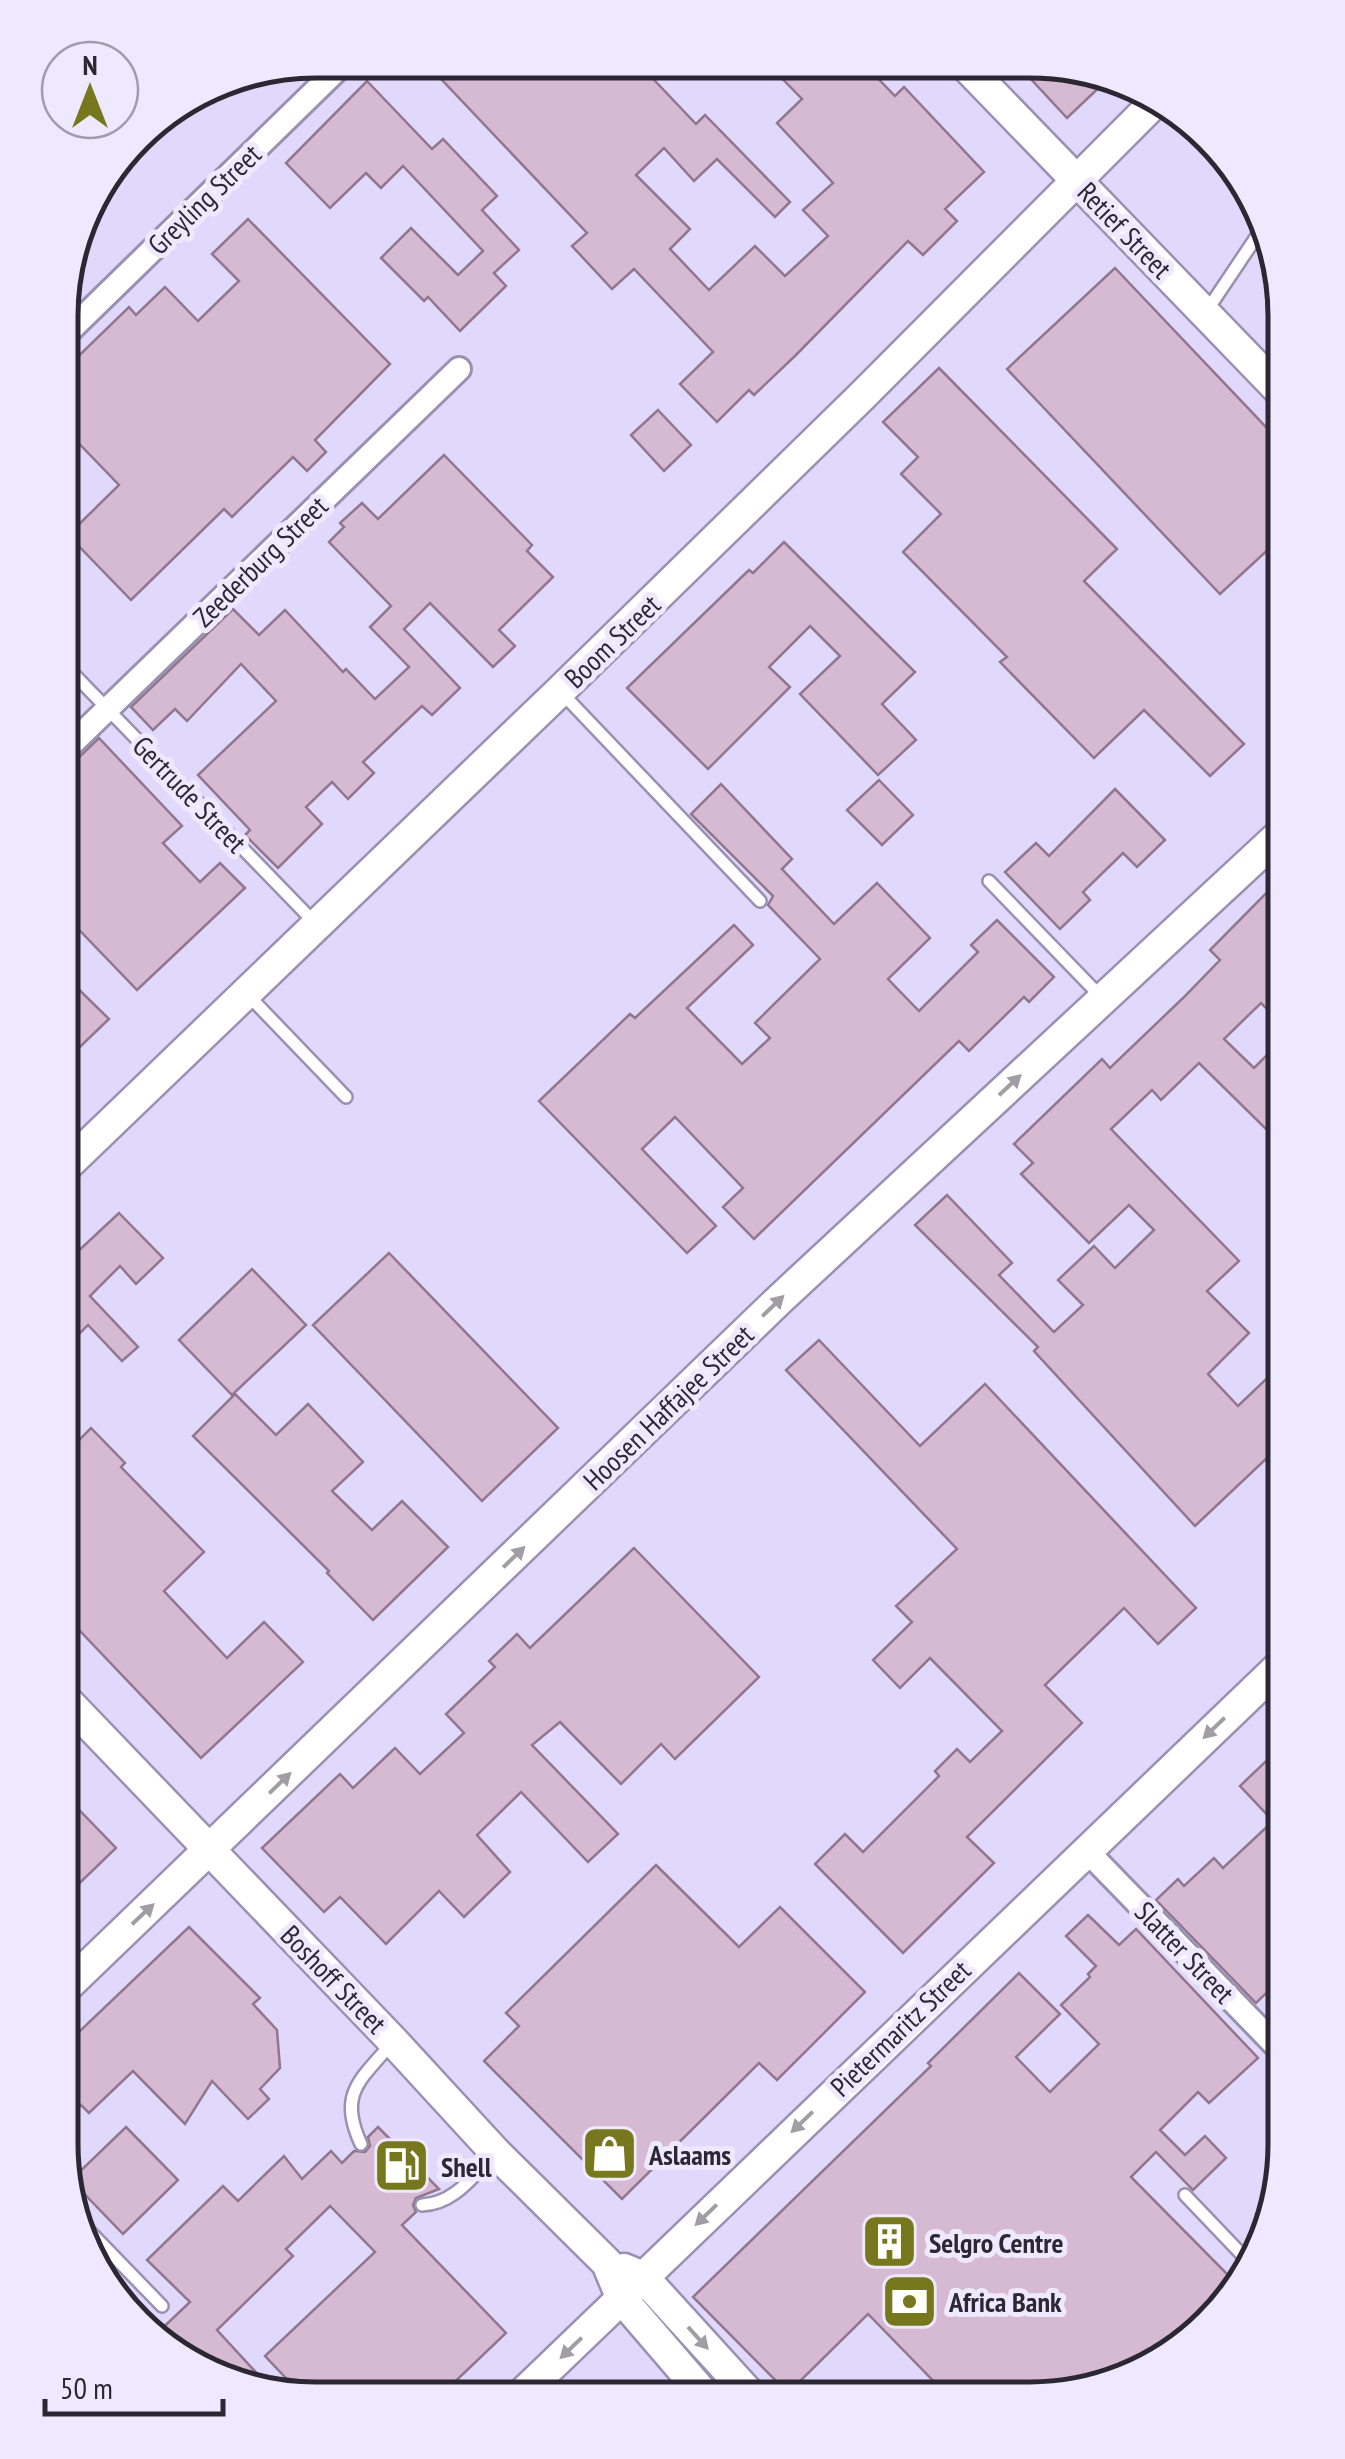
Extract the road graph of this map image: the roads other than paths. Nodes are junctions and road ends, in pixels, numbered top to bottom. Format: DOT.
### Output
graph roads {
  1 [pos="328,78"];
  2 [pos="978,78"];
  3 [pos="1147,109"];
  4 [pos="1076,179"];
  5 [pos="1255,240"];
  6 [pos="1205,313"];
  7 [pos="78,322"];
  8 [pos="459,369"];
  9 [pos="1268,378"];
  10 [pos="78,679"];
  11 [pos="560,691"];
  12 [pos="107,710"];
  13 [pos="78,738"];
  14 [pos="1268,846"];
  15 [pos="988,881"];
  16 [pos="760,901"];
  17 [pos="318,926"];
  18 [pos="247,994"];
  19 [pos="1103,999"];
  20 [pos="346,1097"];
  21 [pos="78,1155"];
  22 [pos="1267,1677"];
  23 [pos="78,1722"];
  24 [pos="210,1850"];
  25 [pos="1086,1850"];
  26 [pos="78,1975"];
  27 [pos="1267,2037"];
  28 [pos="393,2041"];
  29 [pos="361,2144"];
  30 [pos="496,2153"];
  31 [pos="1185,2195"];
  32 [pos="422,2205"];
  33 [pos="98,2240"];
  34 [pos="1240,2253"];
  35 [pos="633,2288"];
  36 [pos="162,2306"];
  37 [pos="536,2382"];
  38 [pos="696,2382"];
  39 [pos="736,2382"];
  1 -- 7 [label="street, Greyling Street"];
  2 -- 4 [label="street, Retief Street"];
  3 -- 4 [label="street, Boom Street"];
  4 -- 6 [label="street, Retief Street"];
  4 -- 11 [label="street, Boom Street"];
  5 -- 6 [label="lane"];
  6 -- 9 [label="street, Retief Street"];
  8 -- 12 [label="street, Zeederburg Street"];
  10 -- 12 [label="lane, Gertrude Street"];
  11 -- 16 [label="lane"];
  11 -- 17 [label="street, Boom Street"];
  12 -- 13 [label="street, Zeederburg Street"];
  12 -- 17 [label="lane, Gertrude Street"];
  14 -- 19 [label="street, Hoosen Haffajee Street"];
  15 -- 19 [label="lane"];
  17 -- 18 [label="street, Boom Street"];
  18 -- 20 [label="lane"];
  18 -- 21 [label="street, Boom Street"];
  24 -- 19 [label="street, Hoosen Haffajee Street, one-way"];
  22 -- 25 [label="street, Pietermaritz Street, one-way"];
  23 -- 24 [label="street, Boshoff Street"];
  26 -- 24 [label="street, Hoosen Haffajee Street, one-way"];
  24 -- 28 [label="street, Boshoff Street"];
  25 -- 27 [label="street, Slatter Street"];
  25 -- 35 [label="street, Pietermaritz Street, one-way"];
  28 -- 29 [label="lane"];
  28 -- 30 [label="street, Boshoff Street"];
  30 -- 32 [label="lane"];
  30 -- 35 [label="street, Boshoff Street"];
  31 -- 34 [label="lane"];
  33 -- 36 [label="lane"];
  35 -- 37 [label="street, Pietermaritz Street, one-way"];
  35 -- 38 [label="street, Boshoff Street"];
  35 -- 39 [label="street, Boshoff Street, one-way"];
}
